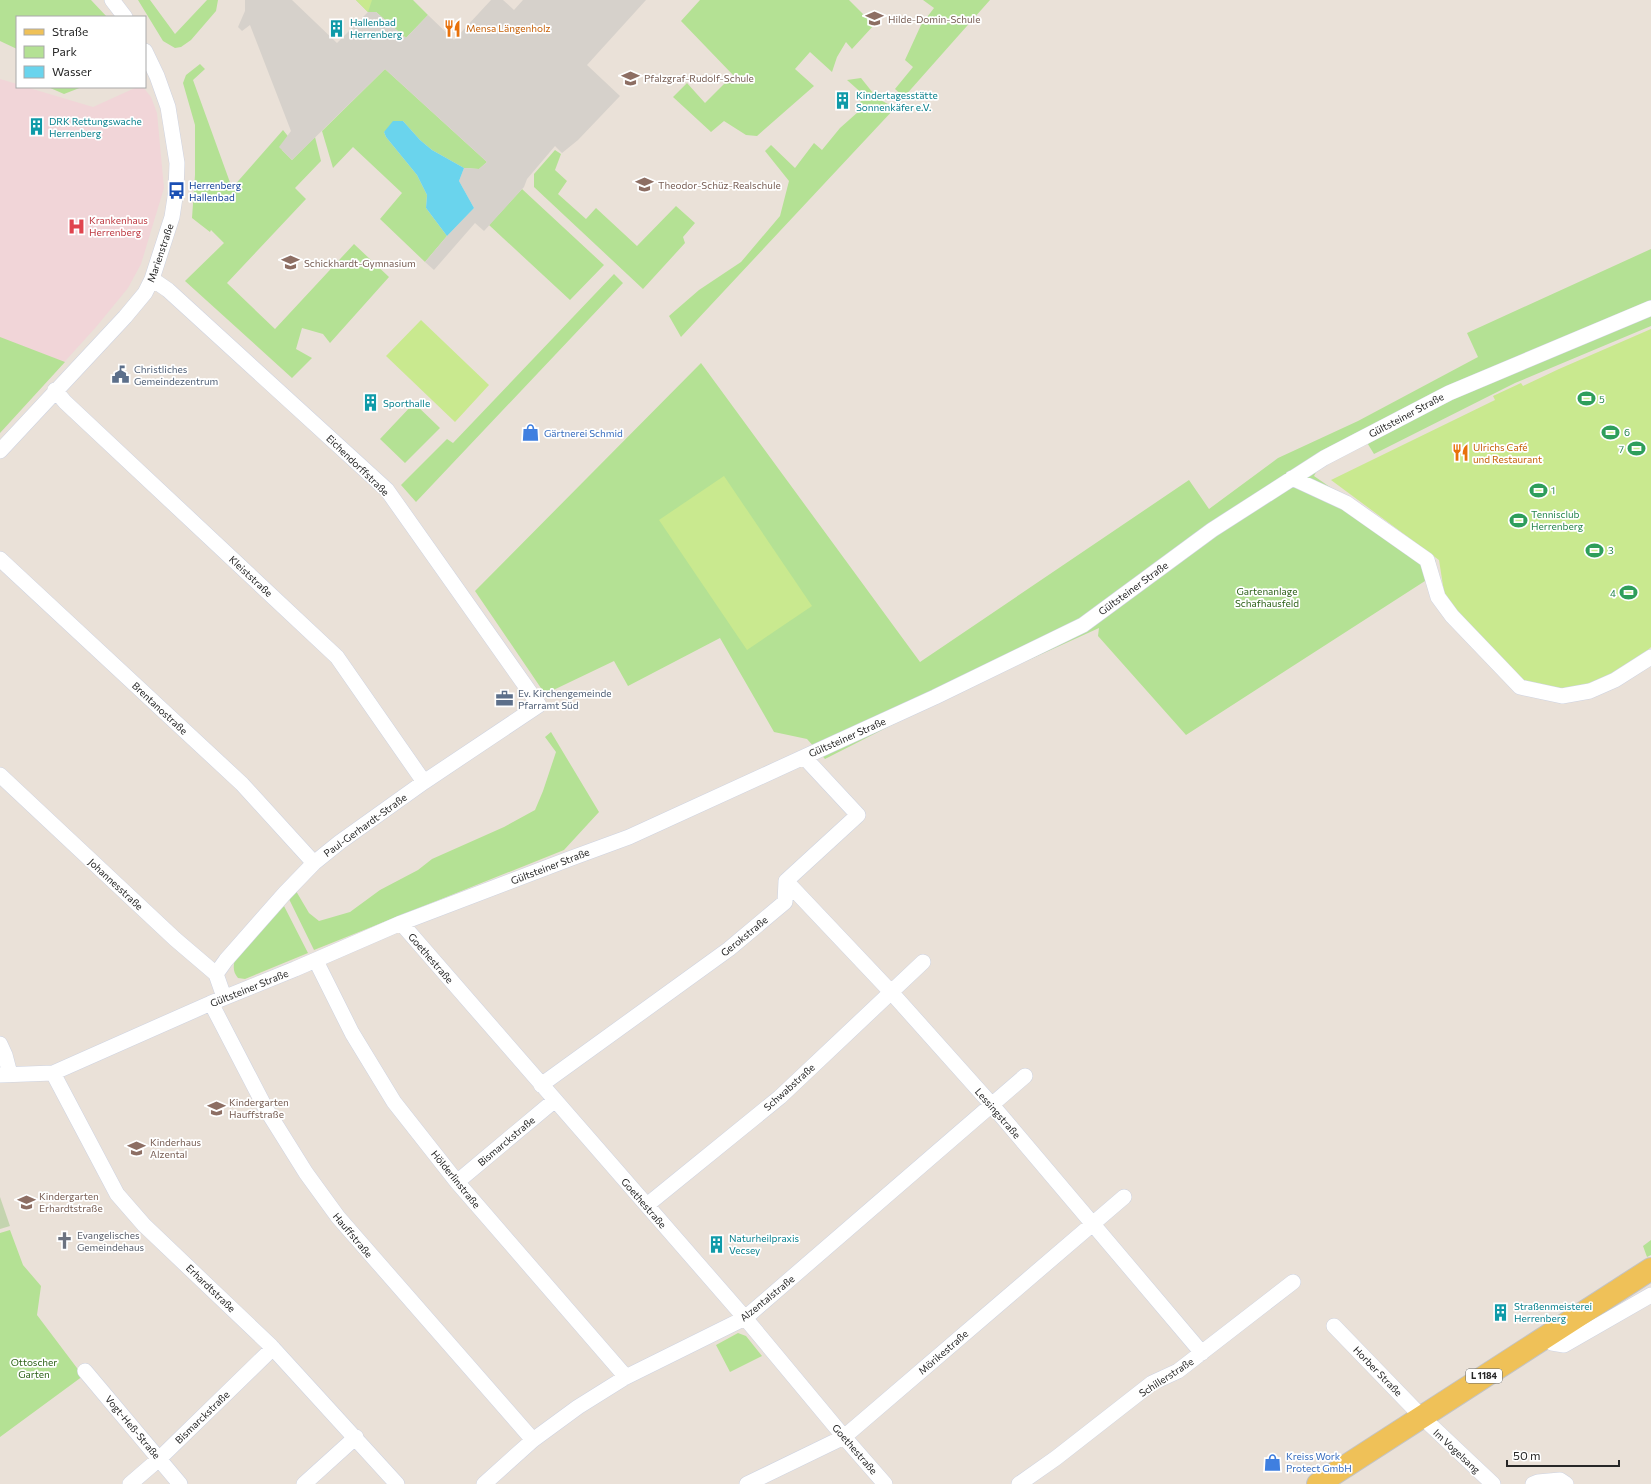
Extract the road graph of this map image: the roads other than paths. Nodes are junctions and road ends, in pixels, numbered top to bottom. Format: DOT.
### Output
graph roads {
  1 [pos="112,0"];
  2 [pos="124,16"];
  3 [pos="146,53"];
  4 [pos="152,280"];
  5 [pos="1651,308"];
  6 [pos="55,390"];
  7 [pos="0,451"];
  8 [pos="1292,478"];
  9 [pos="0,559"];
  10 [pos="1651,657"];
  11 [pos="539,705"];
  12 [pos="804,757"];
  13 [pos="0,775"];
  14 [pos="424,782"];
  15 [pos="314,863"];
  16 [pos="786,881"];
  17 [pos="401,923"];
  18 [pos="316,961"];
  19 [pos="923,962"];
  20 [pos="216,974"];
  21 [pos="891,992"];
  22 [pos="218,1000"];
  23 [pos="0,1044"];
  24 [pos="52,1073"];
  25 [pos="5,1075"];
  26 [pos="1025,1076"];
  27 [pos="541,1085"];
  28 [pos="555,1100"];
  29 [pos="992,1105"];
  30 [pos="457,1182"];
  31 [pos="1124,1197"];
  32 [pos="647,1205"];
  33 [pos="1092,1224"];
  34 [pos="1651,1269"];
  35 [pos="1293,1282"];
  36 [pos="1651,1295"];
  37 [pos="745,1318"];
  38 [pos="1334,1326"];
  39 [pos="1546,1336"];
  40 [pos="273,1348"];
  41 [pos="1202,1353"];
  42 [pos="85,1371"];
  43 [pos="626,1377"];
  44 [pos="1422,1417"];
  45 [pos="356,1437"];
  46 [pos="844,1437"];
  47 [pos="533,1440"];
  48 [pos="159,1459"];
  49 [pos="130,1484"];
  50 [pos="180,1484"];
  51 [pos="304,1484"];
  52 [pos="397,1484"];
  53 [pos="484,1484"];
  54 [pos="747,1484"];
  55 [pos="885,1484"];
  56 [pos="1019,1484"];
  57 [pos="1318,1484"];
  58 [pos="1493,1484"];
  59 [pos="1533,1484"];
  60 [pos="1566,1484"];
  1 -- 2 [label="street"];
  3 -- 4 [label="street, Marienstraße"];
  4 -- 6 [label="street, Marienstraße"];
  4 -- 11 [label="street, Eichendorffstraße"];
  5 -- 8 [label="street, Gültsteiner Straße"];
  6 -- 7 [label="street, Marienstraße"];
  6 -- 14 [label="street, Kleiststraße"];
  8 -- 10 [label="street"];
  8 -- 12 [label="street, Gültsteiner Straße"];
  9 -- 15 [label="street, Brentanostraße"];
  11 -- 14 [label="street, Paul-Gerhardt-Straße"];
  12 -- 16 [label="street"];
  12 -- 17 [label="street, Gültsteiner Straße"];
  13 -- 20 [label="street, Johannesstraße"];
  14 -- 15 [label="street, Paul-Gerhardt-Straße"];
  15 -- 20 [label="street, Paul-Gerhardt-Straße"];
  16 -- 21 [label="street, Lessingstraße"];
  16 -- 27 [label="street, Gerokstraße"];
  17 -- 18 [label="street, Gültsteiner Straße"];
  17 -- 27 [label="street, Goethestraße"];
  18 -- 22 [label="street, Gültsteiner Straße"];
  18 -- 30 [label="street, Hölderlinstraße"];
  19 -- 21 [label="street, Schwabstraße"];
  20 -- 22 [label="street, Johannesstraße"];
  21 -- 29 [label="street, Lessingstraße"];
  21 -- 32 [label="street, Schwabstraße"];
  22 -- 24 [label="street, Gültsteiner Straße"];
  22 -- 47 [label="street, Hauffstraße"];
  23 -- 25 [label="street"];
  24 -- 25 [label="street, Gültsteiner Straße"];
  24 -- 40 [label="street, Erhardtstraße"];
  26 -- 29 [label="street, Alzentalstraße"];
  27 -- 28 [label="street, Goethestraße"];
  28 -- 30 [label="street, Bismarckstraße"];
  28 -- 32 [label="street, Goethestraße"];
  29 -- 33 [label="street, Lessingstraße"];
  29 -- 37 [label="street, Alzentalstraße"];
  30 -- 43 [label="street, Hölderlinstraße"];
  31 -- 33 [label="street, Mörikestraße"];
  32 -- 37 [label="street, Goethestraße"];
  33 -- 41 [label="street, Lessingstraße"];
  33 -- 46 [label="street, Mörikestraße"];
  34 -- 39 [label="main road, L 1184"];
  35 -- 41 [label="street, Schillerstraße"];
  36 -- 39 [label="street"];
  37 -- 43 [label="street, Alzentalstraße"];
  37 -- 46 [label="street, Goethestraße"];
  38 -- 44 [label="street, Horber Straße"];
  39 -- 44 [label="main road, L 1184"];
  40 -- 45 [label="street, Erhardtstraße"];
  40 -- 48 [label="street, Bismarckstraße"];
  41 -- 56 [label="street, Schillerstraße"];
  42 -- 48 [label="street, Vogt-Heß-Straße"];
  43 -- 47 [label="street, Alzentalstraße"];
  44 -- 57 [label="main road, L 1184"];
  44 -- 58 [label="street, Im Vogelsang"];
  45 -- 51 [label="street"];
  45 -- 52 [label="street, Erhardtstraße"];
  46 -- 54 [label="street, Mörikestraße"];
  46 -- 55 [label="street, Goethestraße"];
  47 -- 53 [label="street, Alzentalstraße"];
  48 -- 49 [label="street, Bismarckstraße"];
  48 -- 50 [label="street, Vogt-Heß-Straße"];
  59 -- 60 [label="street"];
}
